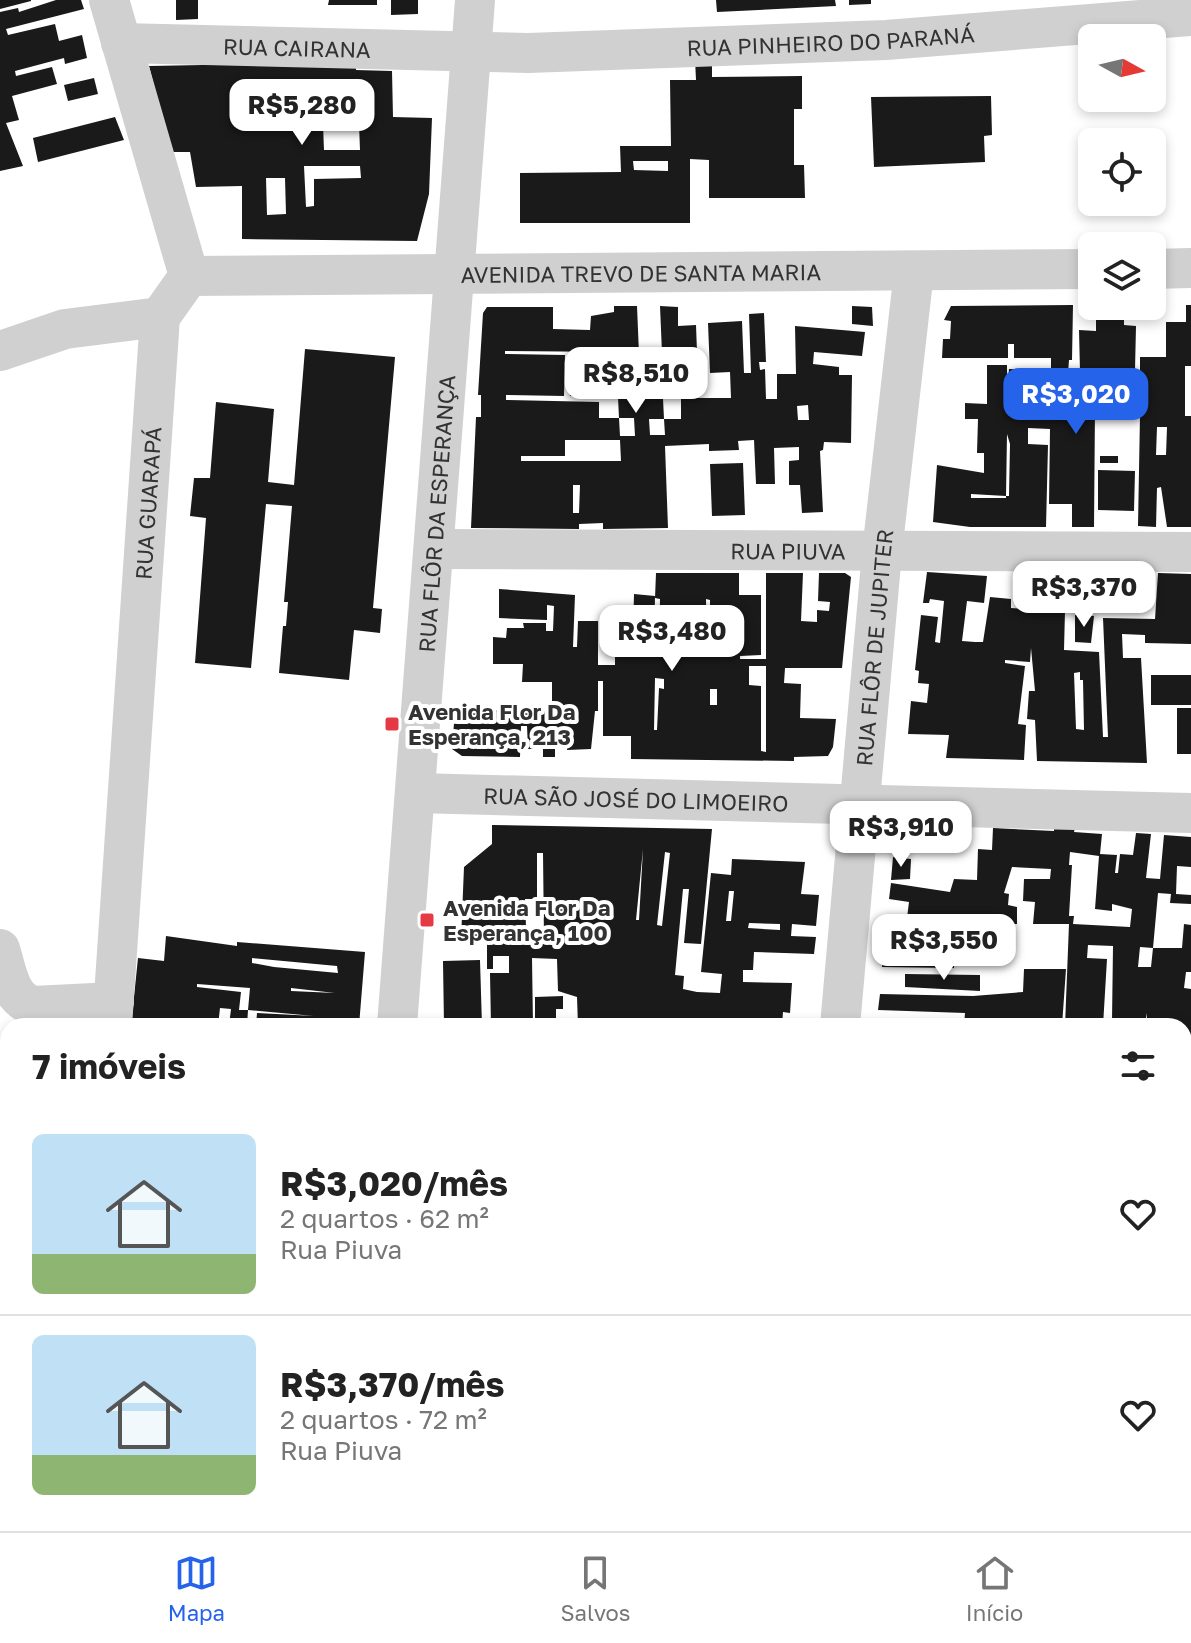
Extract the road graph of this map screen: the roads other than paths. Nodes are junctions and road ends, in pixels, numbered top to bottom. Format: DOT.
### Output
graph roads {
  1 [pos="109,0"];
  2 [pos="475,0"];
  3 [pos="1191,16"];
  4 [pos="121,43"];
  5 [pos="472,50"];
  6 [pos="1191,268"];
  7 [pos="1078,269"];
  8 [pos="1166,269"];
  9 [pos="914,271"];
  10 [pos="455,273"];
  11 [pos="189,276"];
  12 [pos="160,317"];
  13 [pos="0,351"];
  14 [pos="434,549"];
  15 [pos="882,552"];
  16 [pos="1191,552"];
  17 [pos="416,793"];
  18 [pos="862,804"];
  19 [pos="1191,813"];
  20 [pos="0,949"];
  21 [pos="113,1014"];
  22 [pos="398,1018"];
  23 [pos="841,1018"];
  1 -- 4 [label="street"];
  2 -- 5 [label="street, RUA FLÔR DA ESPERANÇA"];
  3 -- 5 [label="street, RUA PINHEIRO DO PARANÁ"];
  4 -- 5 [label="street, RUA CAIRANA"];
  4 -- 11 [label="street"];
  5 -- 10 [label="street, RUA FLÔR DA ESPERANÇA"];
  6 -- 8 [label="street"];
  7 -- 9 [label="street, AVENIDA TREVO DE SANTA MARIA"];
  9 -- 10 [label="street, AVENIDA TREVO DE SANTA MARIA"];
  9 -- 15 [label="street, RUA FLÔR DE JUPITER"];
  10 -- 11 [label="street, AVENIDA TREVO DE SANTA MARIA"];
  10 -- 14 [label="street, RUA FLÔR DA ESPERANÇA"];
  11 -- 12 [label="street"];
  12 -- 13 [label="street"];
  12 -- 21 [label="street, RUA GUARAPÁ"];
  14 -- 15 [label="street, RUA PIUVA"];
  14 -- 17 [label="street, RUA FLÔR DA ESPERANÇA"];
  15 -- 16 [label="street, RUA PIUVA"];
  15 -- 18 [label="street, RUA FLÔR DE JUPITER"];
  17 -- 18 [label="street, RUA SÃO JOSÉ DO LIMOEIRO"];
  17 -- 22 [label="street, RUA FLÔR DA ESPERANÇA"];
  18 -- 19 [label="street, RUA SÃO JOSÉ DO LIMOEIRO"];
  18 -- 23 [label="street, RUA FLÔR DE JUPITER"];
  20 -- 21 [label="street"];
}
